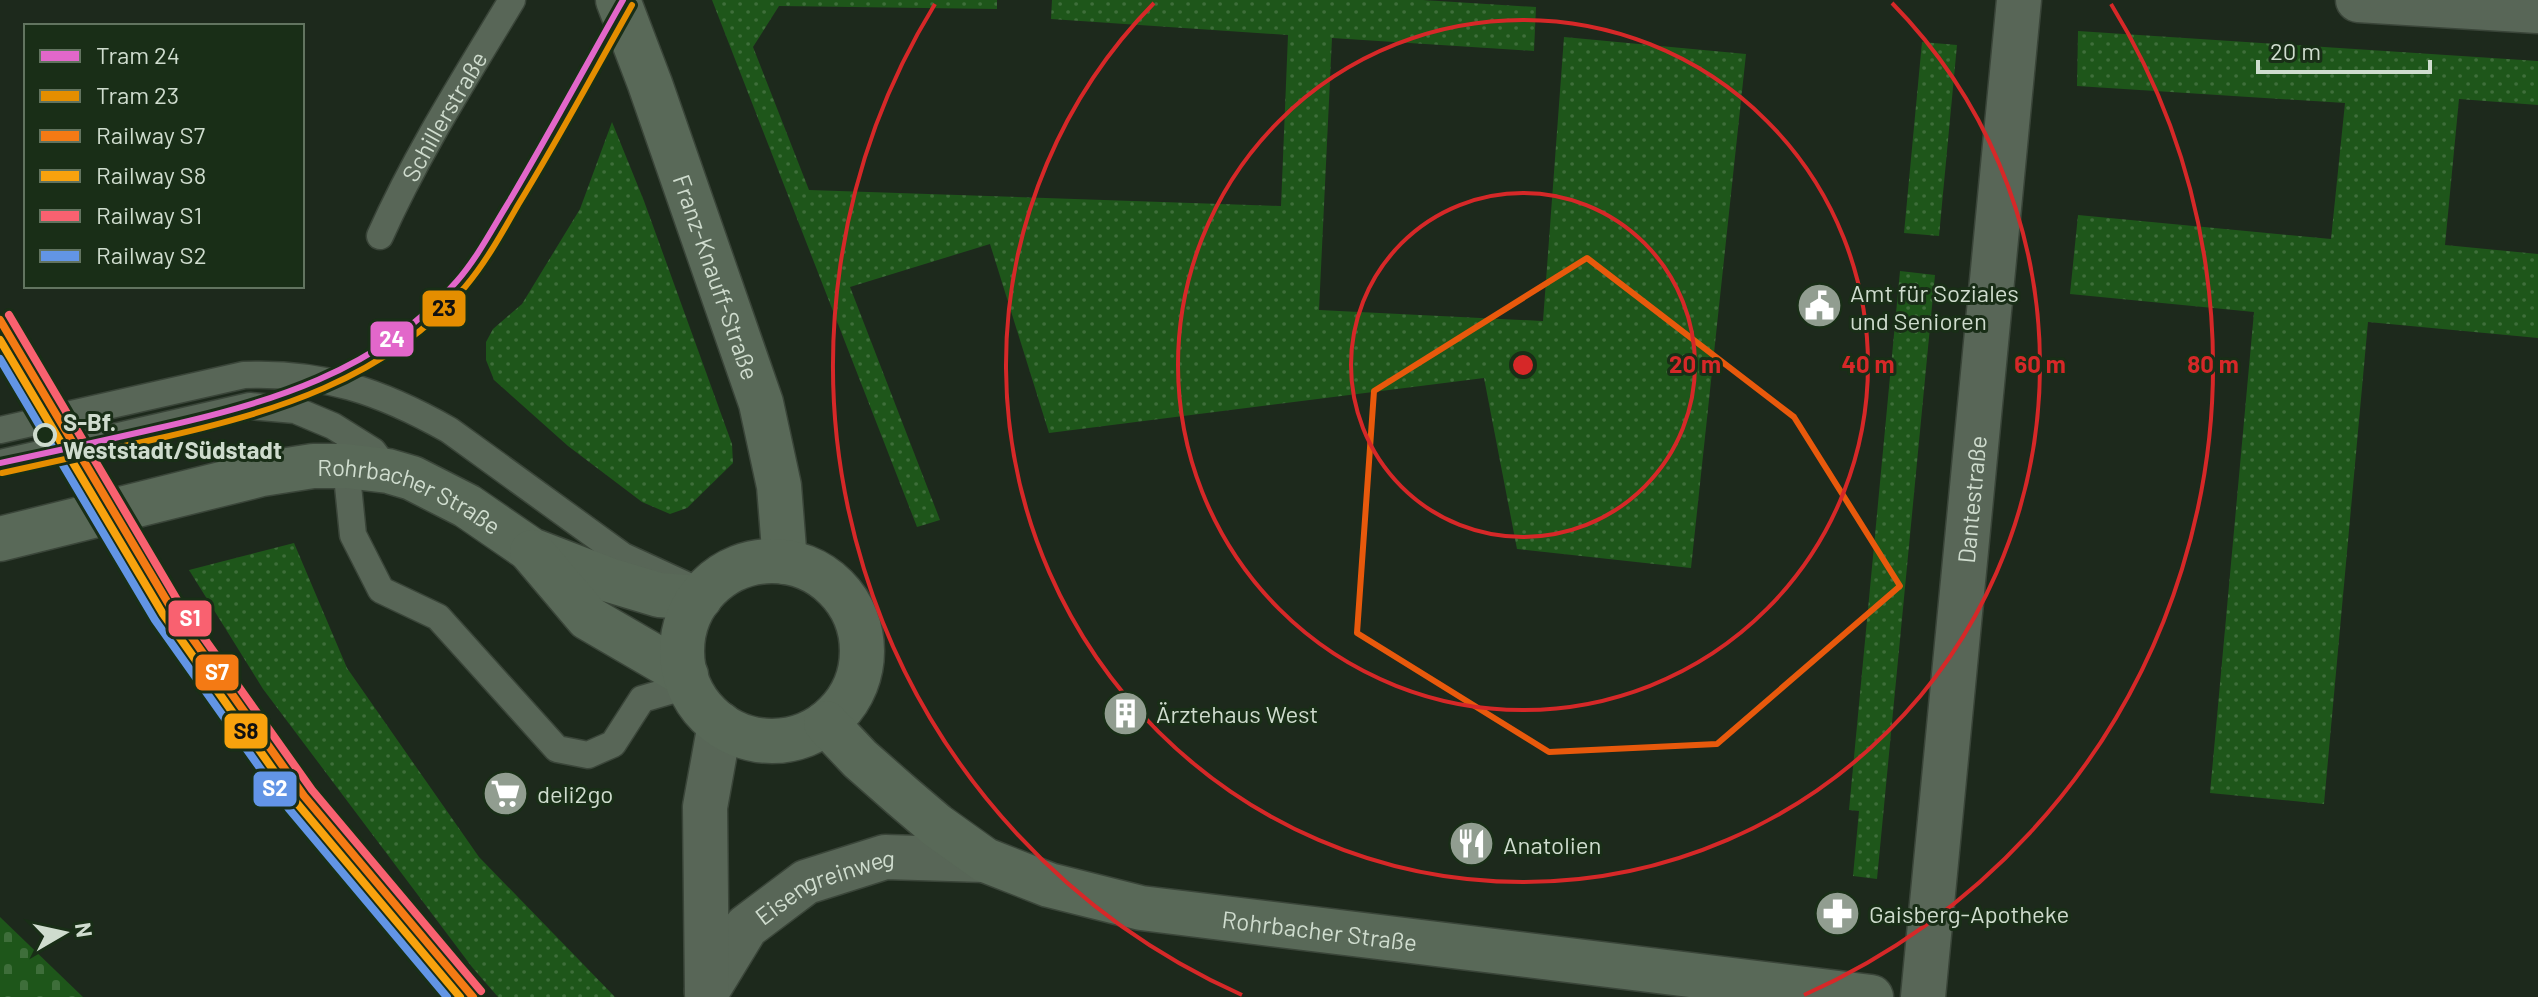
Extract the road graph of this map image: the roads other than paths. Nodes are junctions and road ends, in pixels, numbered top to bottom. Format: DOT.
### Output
graph roads {
  1 [pos="512,0"];
  2 [pos="618,0"];
  3 [pos="2019,0"];
  4 [pos="2358,0"];
  5 [pos="2538,11"];
  6 [pos="380,236"];
  7 [pos="0,430"];
  8 [pos="0,463"];
  9 [pos="346,466"];
  10 [pos="388,471"];
  11 [pos="0,539"];
  12 [pos="531,550"];
  13 [pos="785,562"];
  14 [pos="702,596"];
  15 [pos="688,680"];
  16 [pos="826,723"];
  17 [pos="720,724"];
  18 [pos="985,860"];
  19 [pos="706,994"];
  20 [pos="1871,997"];
  21 [pos="1923,997"];
  1 -- 6 [label="lane, Schillerstraße"];
  2 -- 13 [label="main road, Franz-Knauff-Straße"];
  3 -- 21 [label="street, Dantestraße"];
  4 -- 5 [label="street"];
  7 -- 14 [label="lane"];
  8 -- 10 [label="lane"];
  9 -- 10 [label="main road, Rohrbacher Straße"];
  9 -- 11 [label="main road, Rohrbacher Straße"];
  9 -- 15 [label="lane"];
  10 -- 12 [label="main road, Rohrbacher Straße"];
  12 -- 14 [label="main road, Rohrbacher Straße"];
  12 -- 15 [label="main road, Rohrbacher Straße"];
  13 -- 14 [label="main road, Rohrbacher Straße"];
  13 -- 16 [label="main road, Rohrbacher Straße"];
  14 -- 15 [label="main road"];
  15 -- 17 [label="main road, Rohrbacher Straße"];
  16 -- 17 [label="main road, Rohrbacher Straße"];
  16 -- 18 [label="main road, Rohrbacher Straße"];
  17 -- 19 [label="street, Eisengreinweg"];
  18 -- 19 [label="street, Eisengreinweg"];
  18 -- 20 [label="main road, Rohrbacher Straße"];
}
